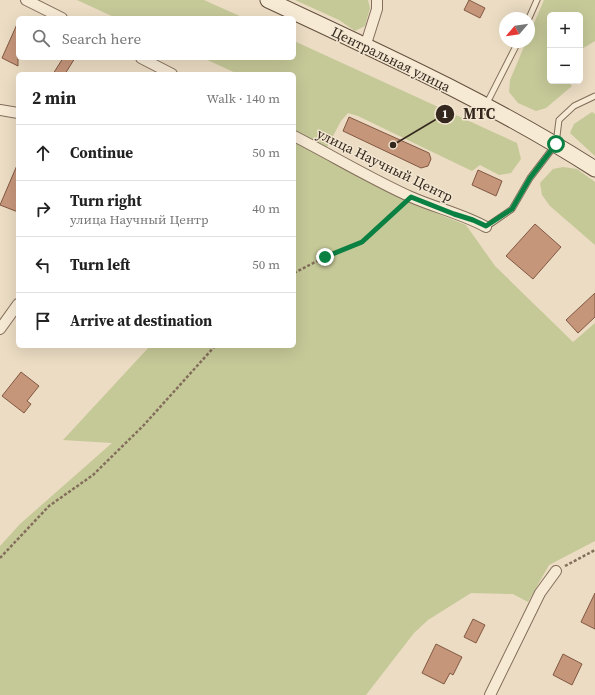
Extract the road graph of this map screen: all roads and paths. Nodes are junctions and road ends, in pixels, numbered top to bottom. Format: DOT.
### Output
graph roads {
  1 [pos="26,0"];
  2 [pos="268,0"];
  3 [pos="377,0"];
  4 [pos="536,0"];
  5 [pos="531,12"];
  6 [pos="58,16"];
  7 [pos="365,47"];
  8 [pos="515,48"];
  9 [pos="145,60"];
  10 [pos="168,72"];
  11 [pos="595,96"];
  12 [pos="485,106"];
  13 [pos="0,110"];
  14 [pos="16,113"];
  15 [pos="296,137"];
  16 [pos="556,144"];
  17 [pos="595,169"];
  18 [pos="411,197"];
  19 [pos="486,226"];
  20 [pos="296,273"];
  21 [pos="16,307"];
  22 [pos="0,329"];
  23 [pos="213,348"];
  24 [pos="595,550"];
  25 [pos="0,558"];
  26 [pos="556,571"];
  27 [pos="490,695"];
  1 -- 6 [label="street"];
  2 -- 7 [label="street, Центральная улица"];
  3 -- 7 [label="street"];
  4 -- 5 [label="lane"];
  7 -- 12 [label="street, Центральная улица"];
  8 -- 12 [label="lane"];
  9 -- 10 [label="street"];
  11 -- 16 [label="lane"];
  12 -- 16 [label="street, Центральная улица"];
  13 -- 14 [label="street"];
  15 -- 18 [label="street, улица Научный Центр"];
  16 -- 17 [label="street, Центральная улица"];
  16 -- 19 [label="lane"];
  18 -- 19 [label="street, улица Научный Центр"];
  18 -- 20 [label="path"];
  21 -- 22 [label="street"];
  23 -- 25 [label="path"];
  24 -- 26 [label="path"];
  26 -- 27 [label="street"];
}
